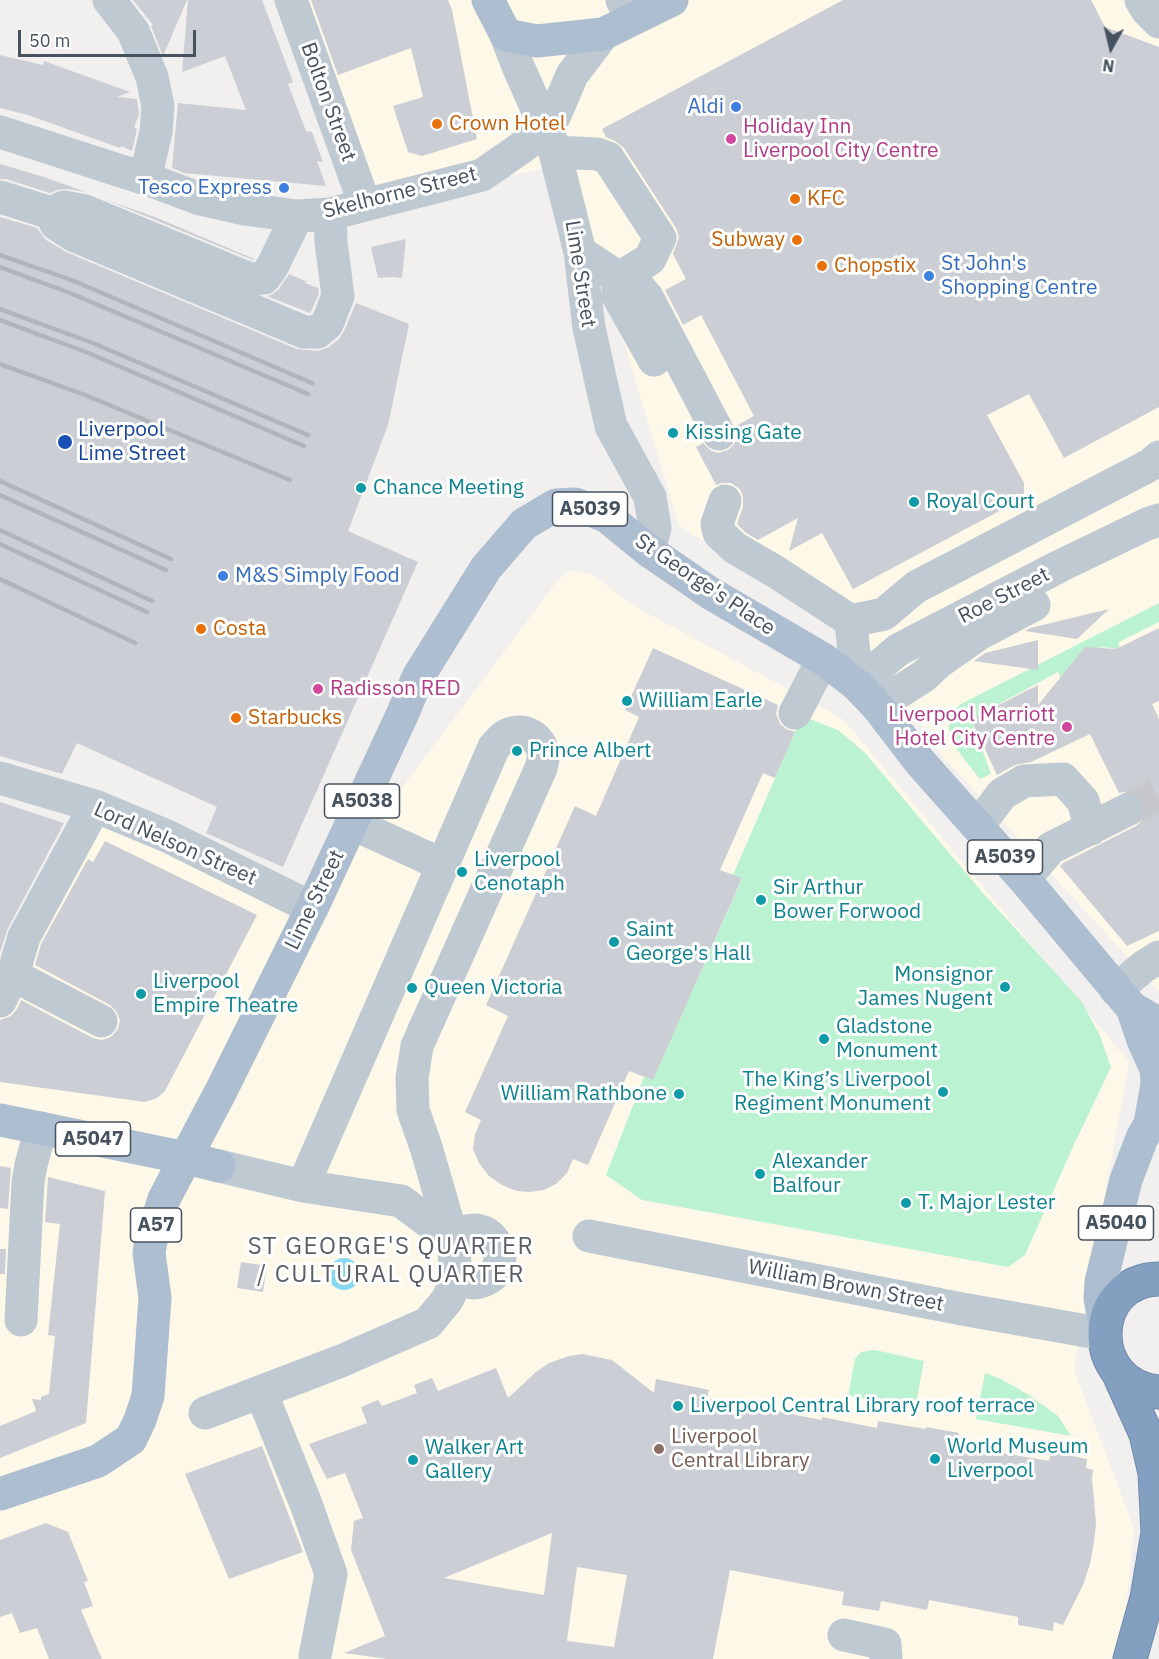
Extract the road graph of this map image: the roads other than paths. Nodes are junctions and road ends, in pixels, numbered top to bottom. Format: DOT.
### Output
graph roads {
  1 [pos="109,0"];
  2 [pos="291,0"];
  3 [pos="488,0"];
  4 [pos="672,0"];
  5 [pos="1141,0"];
  6 [pos="627,10"];
  7 [pos="1159,22"];
  8 [pos="603,34"];
  9 [pos="506,36"];
  10 [pos="0,132"];
  11 [pos="551,140"];
  12 [pos="144,179"];
  13 [pos="0,197"];
  14 [pos="365,205"];
  15 [pos="51,213"];
  16 [pos="330,214"];
  17 [pos="297,216"];
  18 [pos="580,252"];
  19 [pos="620,278"];
  20 [pos="1159,457"];
  21 [pos="724,501"];
  22 [pos="1159,520"];
  23 [pos="524,524"];
  24 [pos="1159,542"];
  25 [pos="649,551"];
  26 [pos="851,621"];
  27 [pos="823,660"];
  28 [pos="867,695"];
  29 [pos="795,713"];
  30 [pos="14,775"];
  31 [pos="95,806"];
  32 [pos="351,823"];
  33 [pos="978,826"];
  34 [pos="443,865"];
  35 [pos="1024,879"];
  36 [pos="312,908"];
  37 [pos="1159,957"];
  38 [pos="7,988"];
  39 [pos="100,1021"];
  40 [pos="1143,1026"];
  41 [pos="1155,1117"];
  42 [pos="0,1120"];
  43 [pos="41,1128"];
  44 [pos="186,1158"];
  45 [pos="219,1166"];
  46 [pos="303,1186"];
  47 [pos="589,1236"];
  48 [pos="453,1240"];
  49 [pos="456,1276"];
  50 [pos="1159,1279"];
  51 [pos="21,1320"];
  52 [pos="1104,1330"];
  53 [pos="1119,1374"];
  54 [pos="261,1392"];
  55 [pos="1159,1392"];
  56 [pos="205,1413"];
  57 [pos="0,1494"];
  58 [pos="844,1635"];
  59 [pos="315,1656"];
  60 [pos="886,1659"];
  61 [pos="1130,1659"];
  1 -- 12 [label="street"];
  2 -- 14 [label="street, Bolton Street"];
  3 -- 9 [label="main road, Lime Street"];
  4 -- 6 [label="main road"];
  5 -- 7 [label="street"];
  6 -- 8 [label="main road"];
  8 -- 9 [label="main road"];
  8 -- 11 [label="street"];
  9 -- 11 [label="street, Lime Street"];
  10 -- 12 [label="street, Skelhorne Street"];
  11 -- 14 [label="street, Skelhorne Street"];
  11 -- 18 [label="street, Lime Street"];
  11 -- 19 [label="street"];
  12 -- 17 [label="street, Skelhorne Street"];
  13 -- 15 [label="street"];
  14 -- 16 [label="street, Skelhorne Street"];
  15 -- 16 [label="street"];
  15 -- 17 [label="street"];
  16 -- 17 [label="street, Skelhorne Street"];
  18 -- 19 [label="street"];
  18 -- 25 [label="street, Lime Street"];
  19 -- 19 [label="street"];
  20 -- 26 [label="street"];
  21 -- 26 [label="street"];
  22 -- 28 [label="street, Roe Street"];
  23 -- 25 [label="main road, St George's Place / A5039"];
  23 -- 32 [label="main road, Lime Street / A5038"];
  24 -- 28 [label="street, Roe Street"];
  25 -- 27 [label="main road, St George's Place / A5039"];
  26 -- 28 [label="street"];
  27 -- 28 [label="main road, St George's Place / A5039"];
  27 -- 29 [label="street"];
  28 -- 33 [label="main road, A5039"];
  30 -- 31 [label="street, Lord Nelson Street"];
  31 -- 36 [label="street, Lord Nelson Street"];
  31 -- 38 [label="street"];
  32 -- 34 [label="street"];
  32 -- 36 [label="main road, Lime Street / A5038"];
  33 -- 35 [label="main road, A5039"];
  33 -- 35 [label="street"];
  34 -- 46 [label="street"];
  34 -- 48 [label="street"];
  35 -- 40 [label="main road, A5039"];
  36 -- 44 [label="main road, Lime Street / A5038"];
  37 -- 40 [label="street"];
  38 -- 39 [label="street"];
  40 -- 41 [label="main road, A5039"];
  41 -- 52 [label="main road, A5040"];
  42 -- 43 [label="main road, A5047"];
  43 -- 44 [label="main road, A5047"];
  43 -- 51 [label="street"];
  44 -- 45 [label="main road, A5047"];
  44 -- 57 [label="main road, A57"];
  45 -- 46 [label="street"];
  46 -- 48 [label="street"];
  47 -- 52 [label="street, William Brown Street"];
  48 -- 49 [label="street"];
  48 -- 49 [label="street"];
  49 -- 54 [label="street"];
  50 -- 52 [label="highway"];
  52 -- 53 [label="highway"];
  53 -- 55 [label="highway"];
  53 -- 61 [label="highway"];
  54 -- 56 [label="street"];
  54 -- 59 [label="street"];
  58 -- 60 [label="street"];
}
